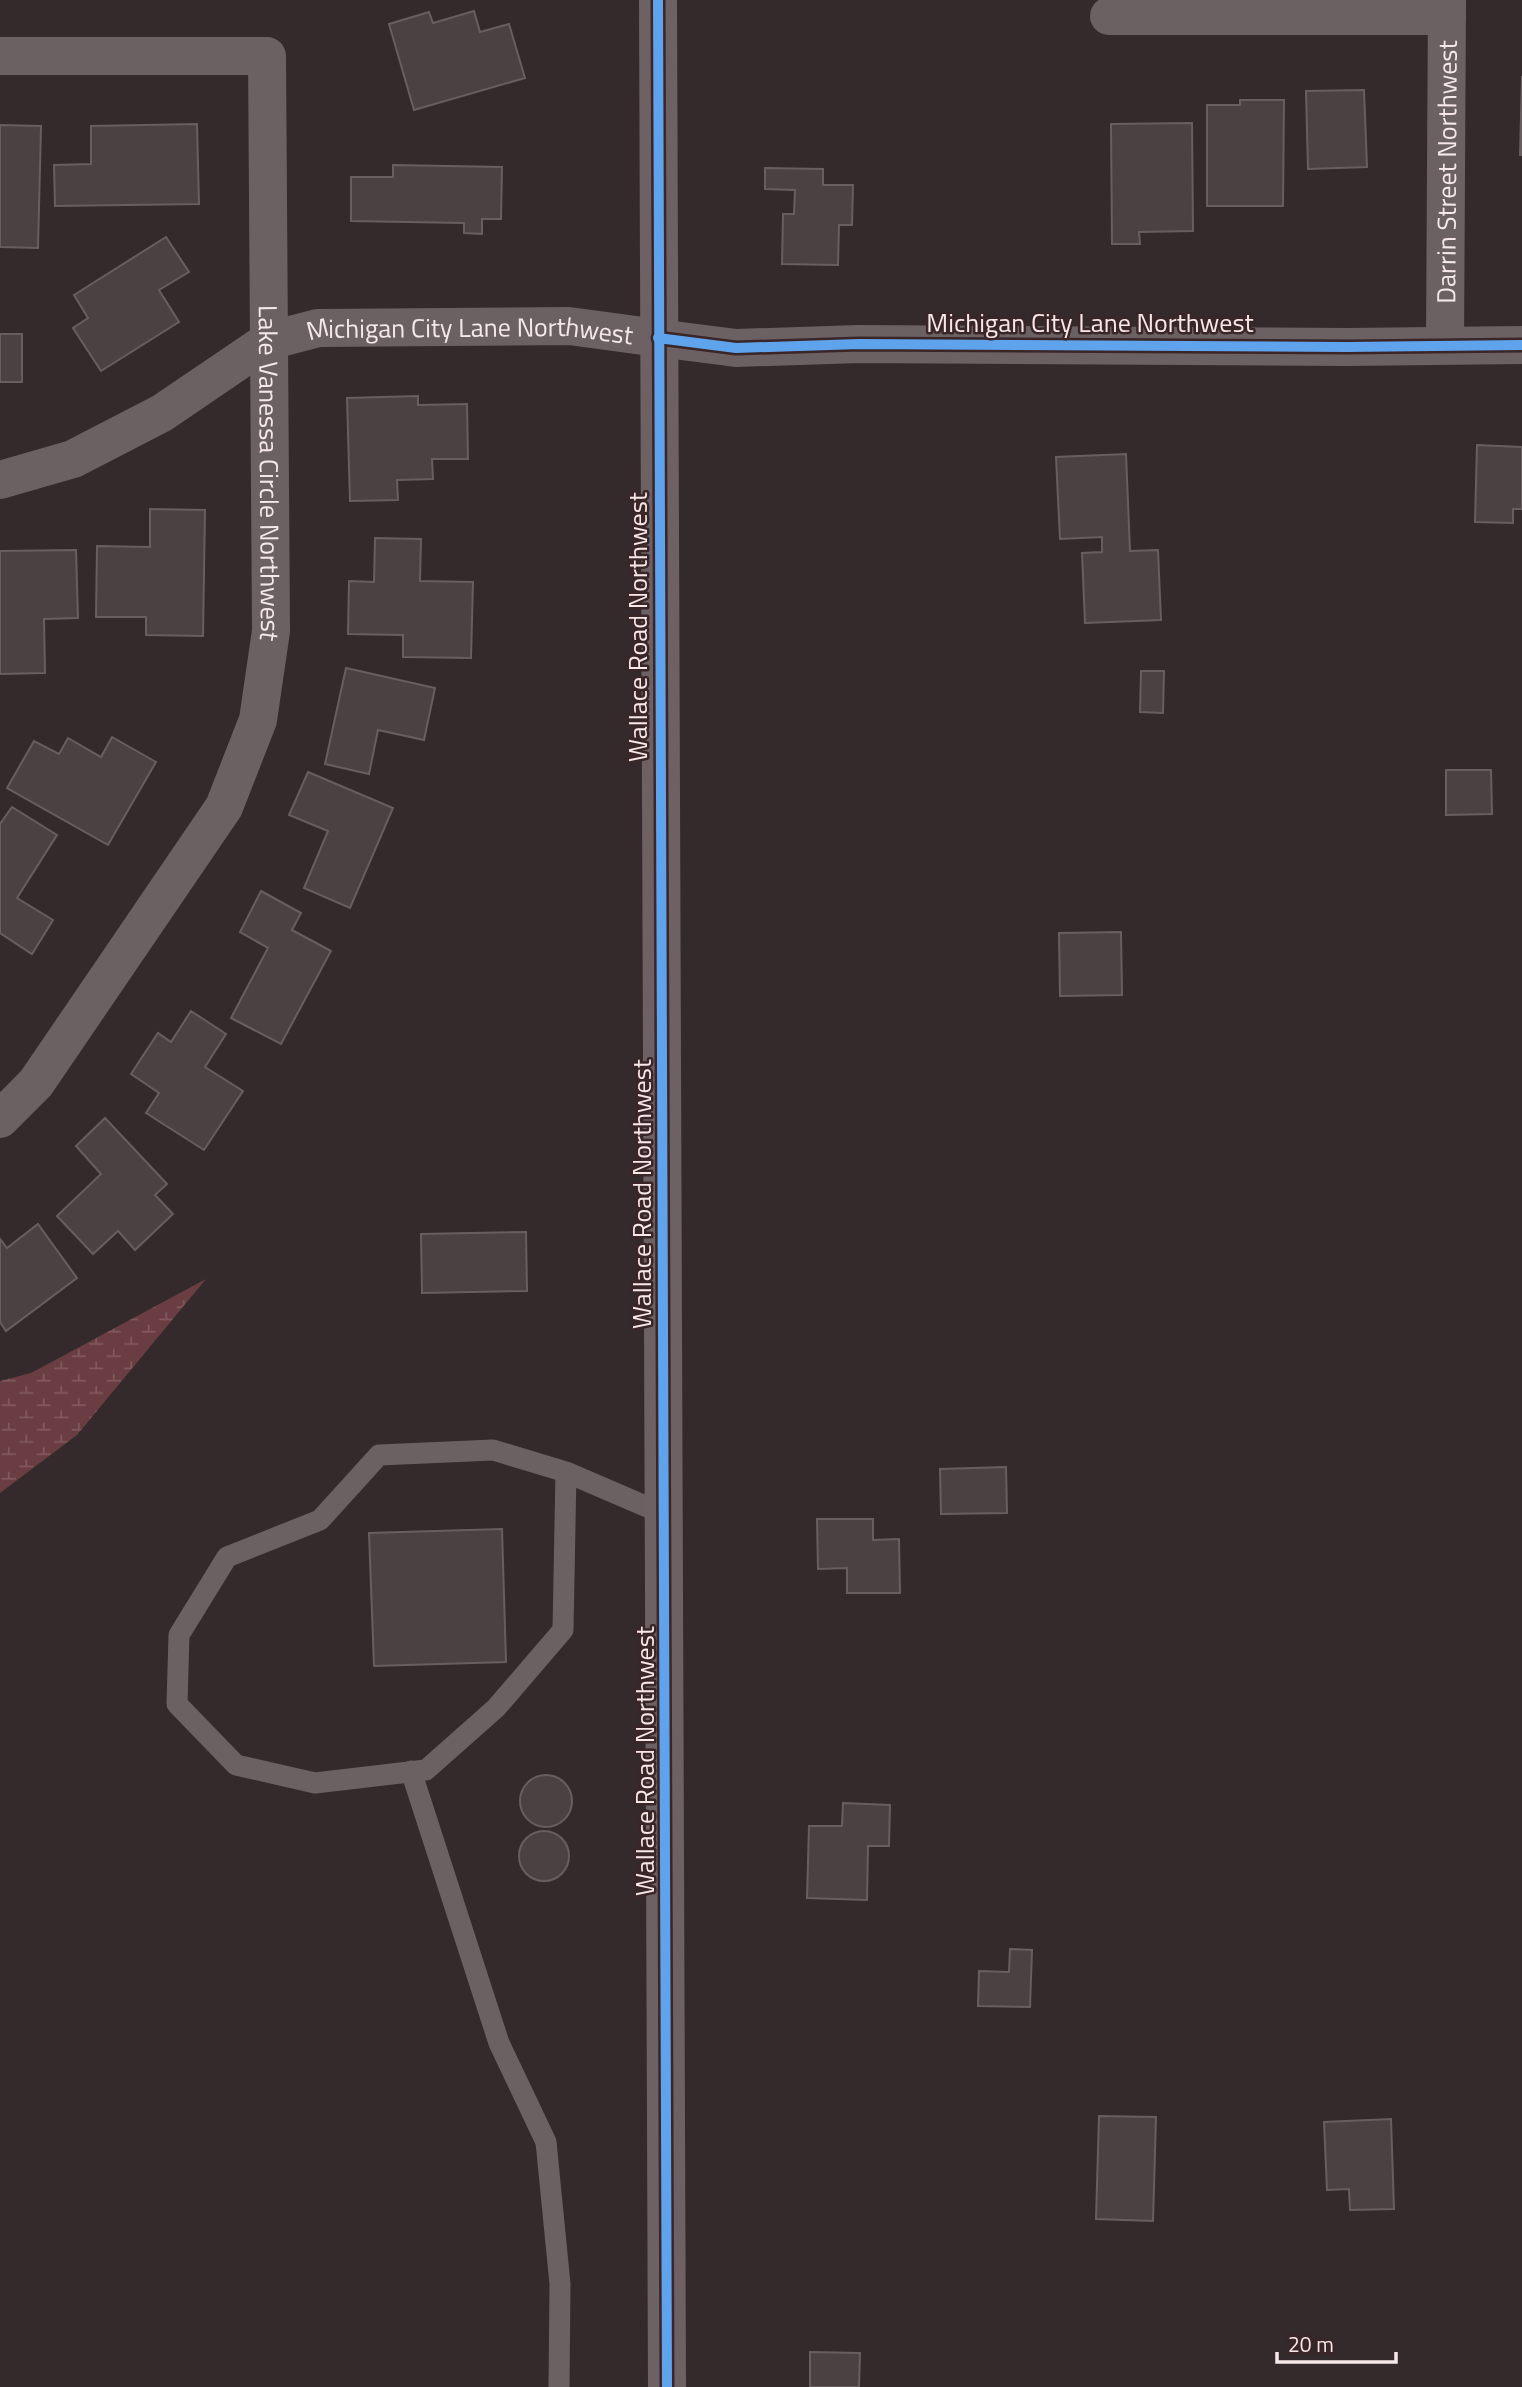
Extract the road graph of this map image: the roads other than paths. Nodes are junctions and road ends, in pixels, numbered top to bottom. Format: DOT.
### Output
graph roads {
  1 [pos="658,0"];
  2 [pos="1106,8"];
  3 [pos="1447,8"];
  4 [pos="0,57"];
  5 [pos="658,338"];
  6 [pos="268,341"];
  7 [pos="1445,344"];
  8 [pos="1522,345"];
  9 [pos="0,480"];
  10 [pos="0,1119"];
  11 [pos="566,1472"];
  12 [pos="666,1515"];
  13 [pos="411,1771"];
  14 [pos="559,2387"];
  15 [pos="667,2387"];
  1 -- 5 [label="main road, Wallace Road Northwest"];
  2 -- 3 [label="street"];
  3 -- 7 [label="street, Darrin Street Northwest"];
  4 -- 6 [label="street, Lake Vanessa Circle Northwest"];
  5 -- 6 [label="street, Michigan City Lane Northwest"];
  5 -- 7 [label="street, Michigan City Lane Northwest"];
  5 -- 12 [label="main road, Wallace Road Northwest"];
  6 -- 9 [label="street, Michigan City Lane Northwest"];
  6 -- 10 [label="street, Lake Vanessa Circle Northwest"];
  7 -- 8 [label="street, Michigan City Lane Northwest"];
  11 -- 12 [label="lane"];
  11 -- 13 [label="lane"];
  11 -- 13 [label="lane"];
  12 -- 15 [label="main road, Wallace Road Northwest"];
  13 -- 14 [label="lane"];
}
